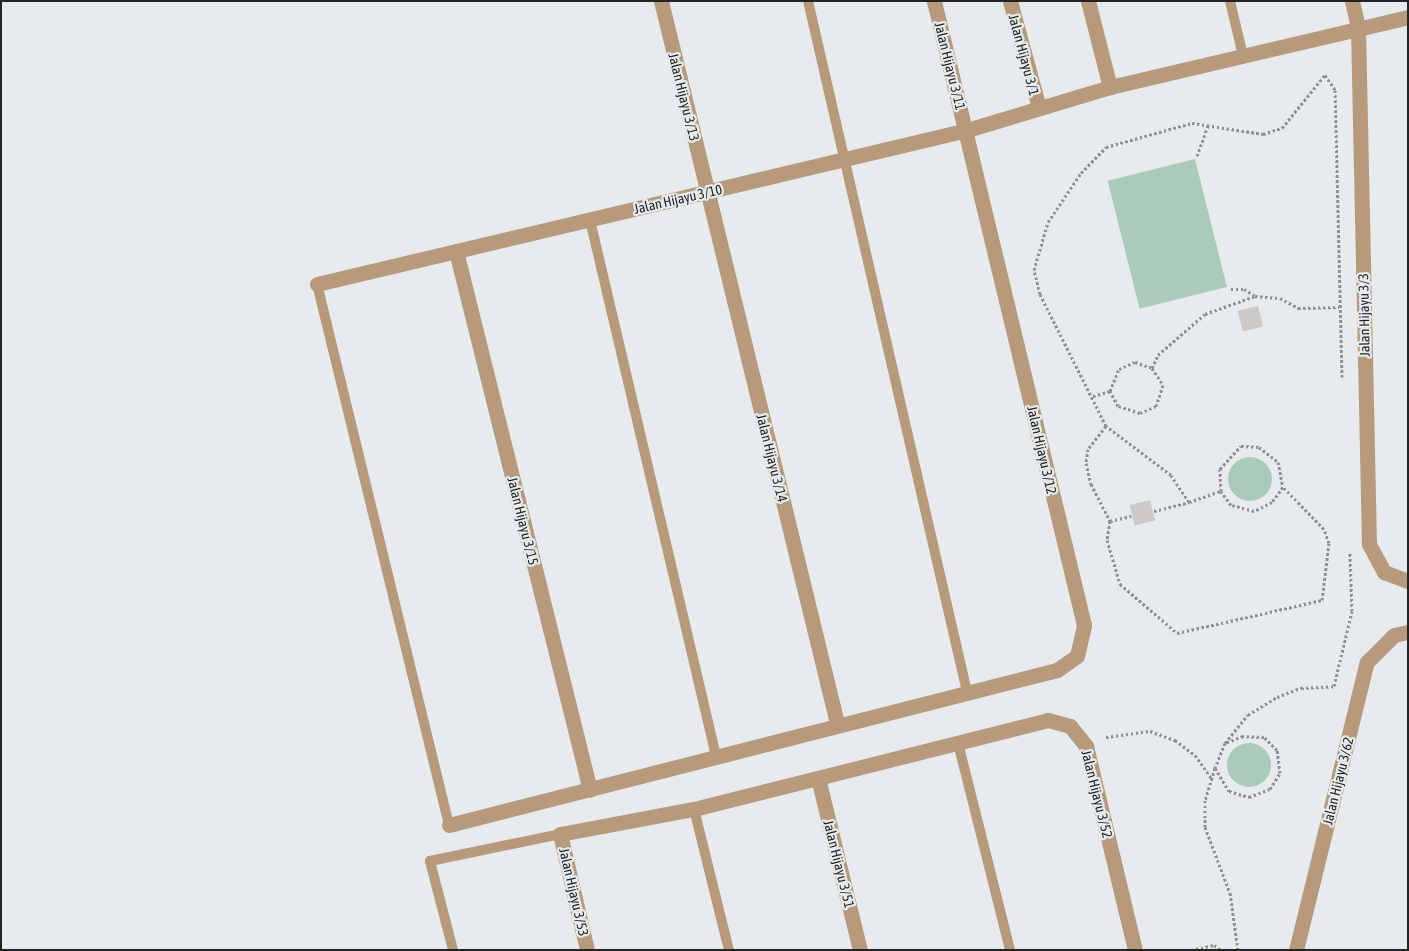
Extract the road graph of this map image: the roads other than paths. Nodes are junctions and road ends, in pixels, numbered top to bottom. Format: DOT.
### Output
graph roads {
  1 [pos="661,1"];
  2 [pos="808,1"];
  3 [pos="934,1"];
  4 [pos="1010,1"];
  5 [pos="1088,1"];
  6 [pos="1230,1"];
  7 [pos="1352,1"];
  8 [pos="1408,17"];
  9 [pos="1358,28"];
  10 [pos="1243,56"];
  11 [pos="1110,87"];
  12 [pos="1038,108"];
  13 [pos="967,130"];
  14 [pos="845,159"];
  15 [pos="707,192"];
  16 [pos="590,220"];
  17 [pos="456,251"];
  18 [pos="317,284"];
  19 [pos="1408,581"];
  20 [pos="1408,632"];
  21 [pos="967,692"];
  22 [pos="837,723"];
  23 [pos="958,743"];
  24 [pos="716,756"];
  25 [pos="818,778"];
  26 [pos="590,790"];
  27 [pos="694,809"];
  28 [pos="449,825"];
  29 [pos="560,834"];
  30 [pos="452,950"];
  31 [pos="587,950"];
  32 [pos="729,950"];
  33 [pos="860,950"];
  34 [pos="1010,950"];
  35 [pos="1135,950"];
  36 [pos="1296,950"];
  1 -- 15 [label="street, Jalan Hijayu 3/13"];
  2 -- 14 [label="lane"];
  3 -- 13 [label="street, Jalan Hijayu 3/11"];
  4 -- 12 [label="street, Jalan Hijayu 3/1"];
  5 -- 11 [label="street"];
  6 -- 10 [label="lane"];
  7 -- 9 [label="street, Jalan Hijayu 3/3"];
  8 -- 9 [label="street, Jalan Hijayu 3/10"];
  9 -- 10 [label="street, Jalan Hijayu 3/10"];
  9 -- 19 [label="street, Jalan Hijayu 3/3"];
  10 -- 11 [label="street, Jalan Hijayu 3/10"];
  11 -- 12 [label="street, Jalan Hijayu 3/10"];
  12 -- 13 [label="street, Jalan Hijayu 3/10"];
  13 -- 14 [label="street, Jalan Hijayu 3/10"];
  13 -- 21 [label="street, Jalan Hijayu 3/12"];
  14 -- 15 [label="street, Jalan Hijayu 3/10"];
  14 -- 21 [label="lane"];
  15 -- 16 [label="street, Jalan Hijayu 3/10"];
  15 -- 22 [label="street, Jalan Hijayu 3/14"];
  16 -- 17 [label="street, Jalan Hijayu 3/10"];
  16 -- 24 [label="lane"];
  17 -- 18 [label="street, Jalan Hijayu 3/10"];
  17 -- 26 [label="street, Jalan Hijayu 3/15"];
  18 -- 28 [label="lane"];
  20 -- 36 [label="street, Jalan Hijayu 3/62"];
  21 -- 22 [label="street, Jalan Hijayu 3/12"];
  22 -- 24 [label="street, Jalan Hijayu 3/12"];
  23 -- 25 [label="street, Jalan Hijayu 3/52"];
  23 -- 34 [label="lane"];
  23 -- 35 [label="street, Jalan Hijayu 3/52"];
  24 -- 26 [label="street, Jalan Hijayu 3/12"];
  25 -- 27 [label="street, Jalan Hijayu 3/52"];
  25 -- 33 [label="street, Jalan Hijayu 3/51"];
  26 -- 28 [label="street, Jalan Hijayu 3/12"];
  27 -- 29 [label="street, Jalan Hijayu 3/52"];
  27 -- 32 [label="lane"];
  29 -- 30 [label="lane"];
  29 -- 31 [label="street, Jalan Hijayu 3/53"];
}
